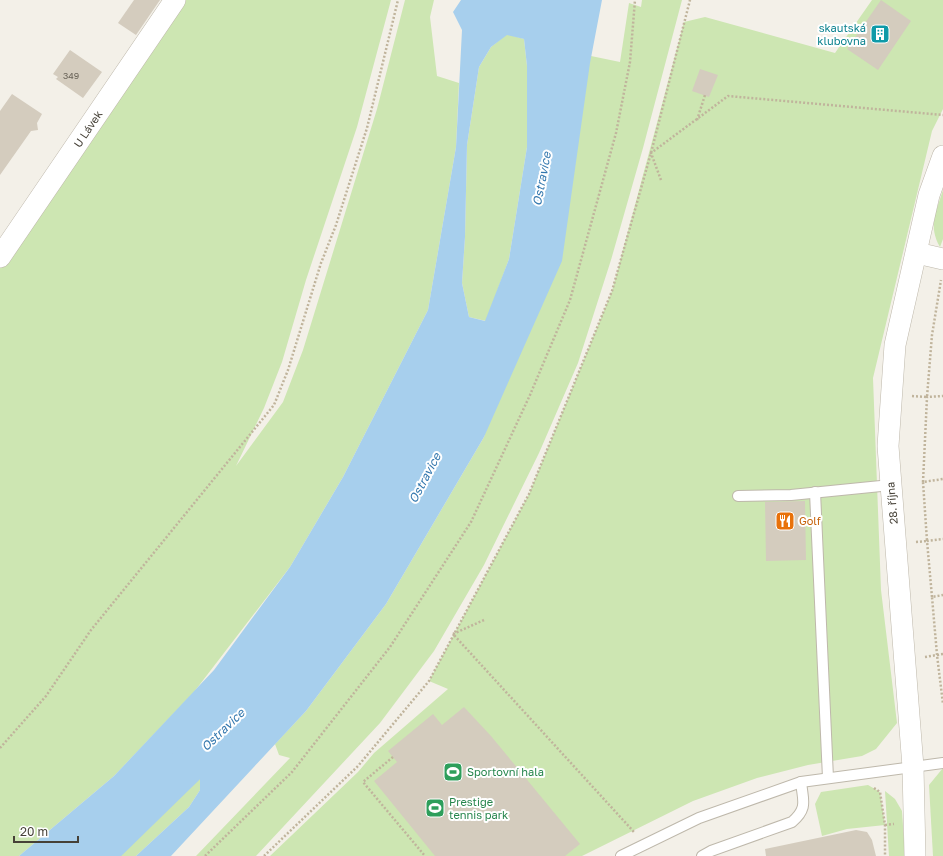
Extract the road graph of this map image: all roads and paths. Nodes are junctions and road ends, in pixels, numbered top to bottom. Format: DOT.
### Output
graph roads {
  1 [pos="175,0"];
  2 [pos="398,0"];
  3 [pos="635,0"];
  4 [pos="690,0"];
  5 [pos="705,96"];
  6 [pos="943,115"];
  7 [pos="697,120"];
  8 [pos="651,153"];
  9 [pos="943,156"];
  10 [pos="661,180"];
  11 [pos="917,253"];
  12 [pos="0,257"];
  13 [pos="942,269"];
  14 [pos="892,395"];
  15 [pos="943,396"];
  16 [pos="927,397"];
  17 [pos="943,479"];
  18 [pos="923,482"];
  19 [pos="891,485"];
  20 [pos="816,492"];
  21 [pos="738,496"];
  22 [pos="943,539"];
  23 [pos="927,541"];
  24 [pos="896,545"];
  25 [pos="943,595"];
  26 [pos="932,597"];
  27 [pos="484,620"];
  28 [pos="453,634"];
  29 [pos="943,654"];
  30 [pos="937,655"];
  31 [pos="905,660"];
  32 [pos="943,704"];
  33 [pos="0,748"];
  34 [pos="393,757"];
  35 [pos="943,763"];
  36 [pos="913,767"];
  37 [pos="828,778"];
  38 [pos="802,782"];
  39 [pos="646,844"];
  40 [pos="205,856"];
  41 [pos="264,856"];
  42 [pos="425,856"];
  43 [pos="621,856"];
  44 [pos="702,856"];
  45 [pos="915,856"];
  1 -- 12 [label="street, U Lávek"];
  2 -- 33 [label="path"];
  3 -- 40 [label="path"];
  4 -- 8 [label="path"];
  5 -- 7 [label="path"];
  6 -- 7 [label="path"];
  7 -- 8 [label="path"];
  8 -- 10 [label="path"];
  8 -- 28 [label="path"];
  9 -- 11 [label="street, 28. října"];
  11 -- 13 [label="street"];
  11 -- 14 [label="street, 28. října"];
  13 -- 16 [label="path"];
  14 -- 16 [label="path"];
  14 -- 19 [label="street, 28. října"];
  15 -- 16 [label="path"];
  16 -- 18 [label="path"];
  17 -- 18 [label="path"];
  18 -- 23 [label="path"];
  19 -- 20 [label="lane"];
  19 -- 24 [label="street, 28. října"];
  20 -- 21 [label="lane"];
  20 -- 37 [label="lane"];
  22 -- 23 [label="path"];
  23 -- 24 [label="path"];
  23 -- 26 [label="path"];
  24 -- 31 [label="street, 28. října"];
  25 -- 26 [label="path"];
  26 -- 30 [label="path"];
  27 -- 28 [label="path"];
  28 -- 39 [label="path"];
  28 -- 41 [label="path"];
  29 -- 30 [label="path"];
  30 -- 31 [label="path"];
  30 -- 32 [label="path"];
  31 -- 36 [label="street, 28. října"];
  34 -- 42 [label="path"];
  35 -- 36 [label="lane"];
  36 -- 37 [label="lane"];
  36 -- 45 [label="street, 28. října"];
  37 -- 38 [label="lane"];
  38 -- 39 [label="lane"];
  38 -- 44 [label="lane"];
  39 -- 43 [label="lane"];
}
